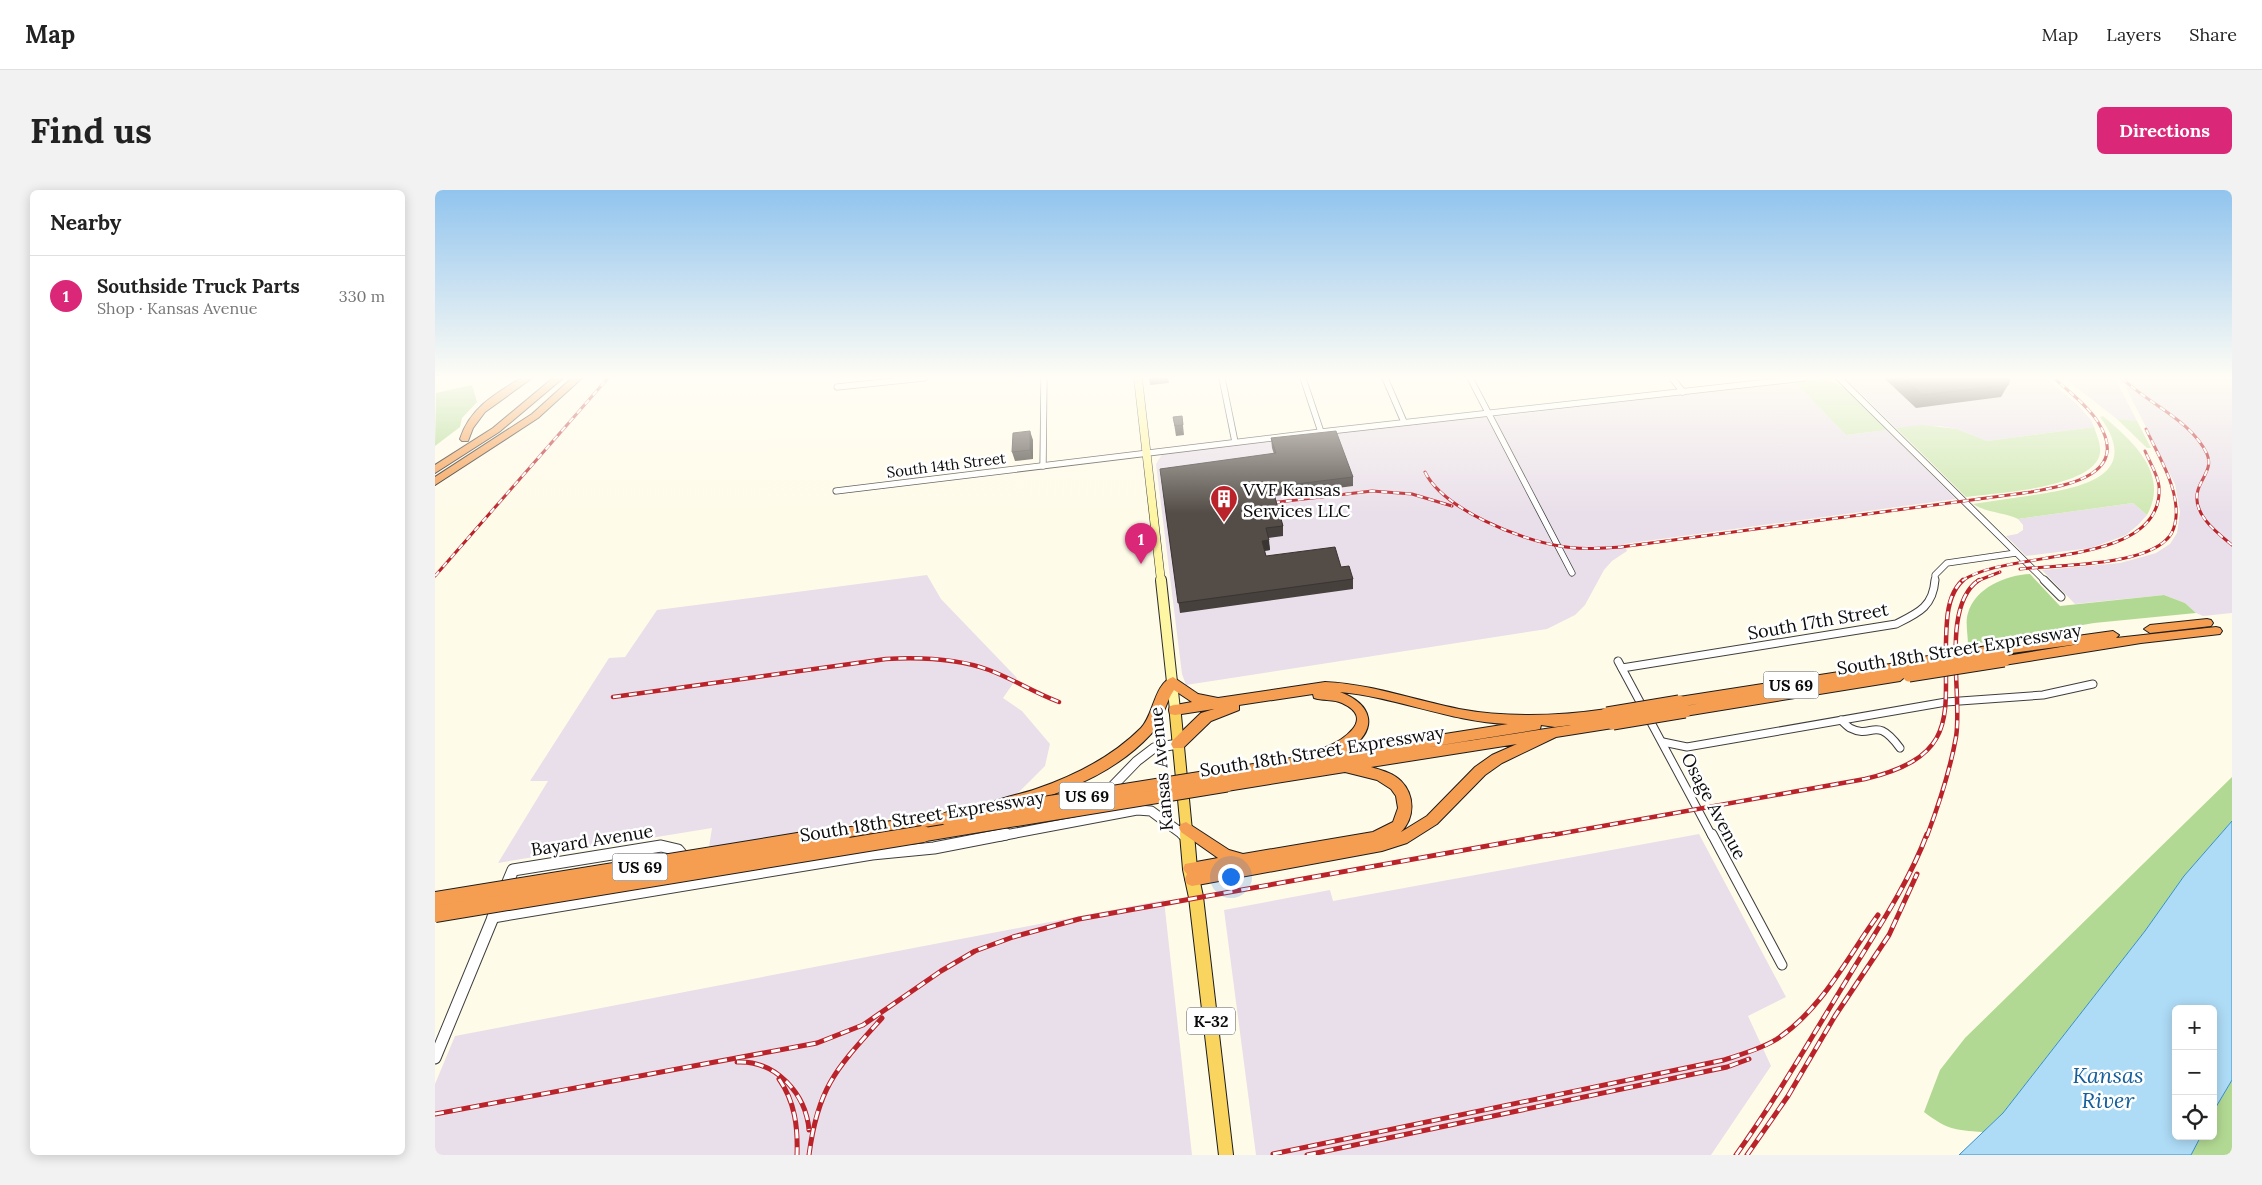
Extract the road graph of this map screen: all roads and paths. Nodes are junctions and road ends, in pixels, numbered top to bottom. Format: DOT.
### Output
graph roads {
  1 [pos="472,423"];
  2 [pos="504,423"];
  3 [pos="524,423"];
  4 [pos="1043,423"];
  5 [pos="1143,423"];
  6 [pos="1231,423"];
  7 [pos="1318,423"];
  8 [pos="1395,423"];
  9 [pos="1494,423"];
  10 [pos="1885,423"];
  11 [pos="1321,432"];
  12 [pos="465,439"];
  13 [pos="1235,442"];
  14 [pos="1146,452"];
  15 [pos="1043,466"];
  16 [pos="435,470"];
  17 [pos="435,482"];
  18 [pos="836,491"];
  19 [pos="2016,553"];
  20 [pos="1572,573"];
  21 [pos="2061,597"];
  22 [pos="2211,627"];
  23 [pos="1620,665"];
  24 [pos="1173,682"];
  25 [pos="2093,684"];
  26 [pos="1217,703"];
  27 [pos="1175,710"];
  28 [pos="1610,718"];
  29 [pos="1563,720"];
  30 [pos="1841,720"];
  31 [pos="1553,733"];
  32 [pos="1663,742"];
  33 [pos="1178,744"];
  34 [pos="1900,748"];
  35 [pos="1299,763"];
  36 [pos="1337,767"];
  37 [pos="1227,780"];
  38 [pos="947,819"];
  39 [pos="1187,832"];
  40 [pos="1243,860"];
  41 [pos="1191,874"];
  42 [pos="435,900"];
  43 [pos="435,914"];
  44 [pos="493,917"];
  45 [pos="1782,965"];
  46 [pos="435,1058"];
  47 [pos="1226,1155"];
  1 -- 12 [label="highway"];
  2 -- 16 [label="highway"];
  3 -- 17 [label="highway"];
  4 -- 15 [label="street"];
  5 -- 14 [label="main road, Kansas Avenue"];
  6 -- 13 [label="street"];
  7 -- 11 [label="street"];
  8 -- 11 [label="street, South 14th Street"];
  9 -- 20 [label="street"];
  10 -- 19 [label="street"];
  11 -- 13 [label="street, South 14th Street"];
  13 -- 14 [label="street, South 14th Street"];
  14 -- 15 [label="street, South 14th Street"];
  14 -- 24 [label="main road, Kansas Avenue"];
  15 -- 18 [label="street, South 14th Street"];
  19 -- 21 [label="street"];
  19 -- 23 [label="street, South 17th Street"];
  22 -- 28 [label="highway, South 18th Street Expressway / US 69, bridge"];
  23 -- 32 [label="street, Osage Avenue"];
  24 -- 26 [label="highway"];
  24 -- 27 [label="main road, Kansas Avenue"];
  24 -- 38 [label="highway, bridge"];
  25 -- 30 [label="street"];
  26 -- 27 [label="highway"];
  26 -- 29 [label="highway"];
  27 -- 33 [label="main road, Kansas Avenue / K-32"];
  28 -- 29 [label="highway, South 18th Street Expressway / US 69"];
  28 -- 31 [label="highway, South 18th Street Expressway / US 69"];
  29 -- 35 [label="highway, South 18th Street Expressway / US 69"];
  30 -- 32 [label="street"];
  30 -- 34 [label="street"];
  31 -- 36 [label="highway, South 18th Street Expressway / US 69"];
  31 -- 41 [label="highway"];
  32 -- 45 [label="street, Osage Avenue"];
  33 -- 35 [label="highway"];
  33 -- 39 [label="main road, Kansas Avenue / K-32"];
  33 -- 44 [label="street, Bayard Avenue"];
  35 -- 37 [label="highway, South 18th Street Expressway / US 69"];
  36 -- 37 [label="highway, South 18th Street Expressway / US 69"];
  36 -- 40 [label="highway"];
  37 -- 38 [label="highway, South 18th Street Expressway / US 69, bridge"];
  37 -- 43 [label="highway, South 18th Street Expressway / US 69, bridge"];
  38 -- 42 [label="highway, South 18th Street Expressway / US 69, bridge"];
  39 -- 40 [label="highway"];
  39 -- 41 [label="main road, Kansas Avenue / K-32"];
  39 -- 44 [label="street"];
  40 -- 41 [label="highway"];
  41 -- 47 [label="main road, Kansas Avenue / K-32"];
  44 -- 46 [label="street, Bayard Avenue"];
}
